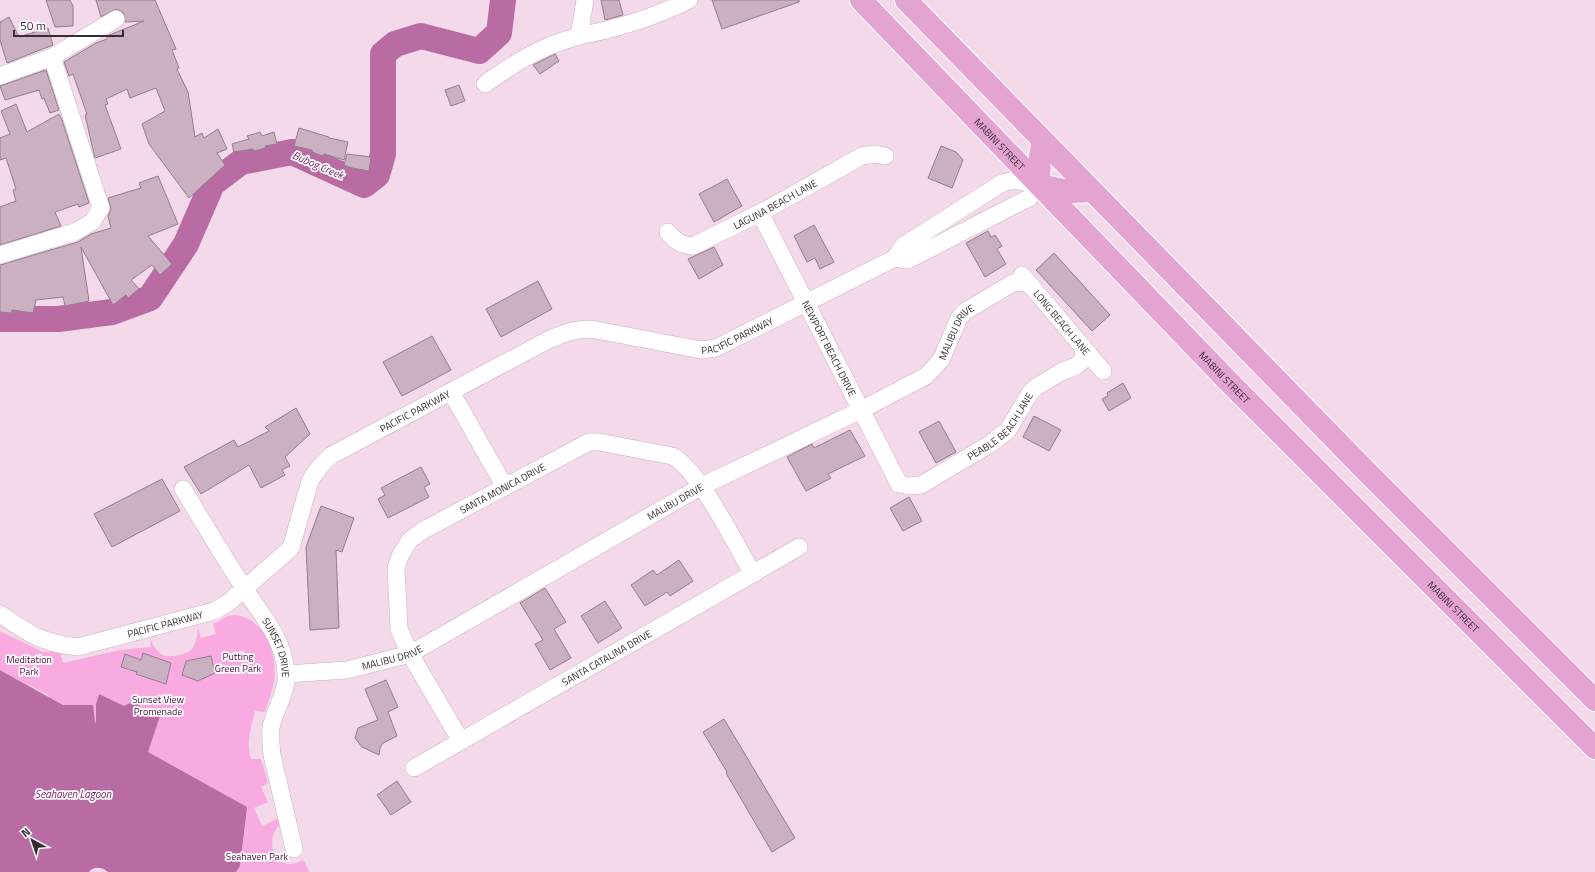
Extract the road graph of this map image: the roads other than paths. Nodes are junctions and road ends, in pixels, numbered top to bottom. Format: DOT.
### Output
graph roads {
  1 [pos="585,0"];
  2 [pos="688,0"];
  3 [pos="861,0"];
  4 [pos="906,0"];
  5 [pos="116,19"];
  6 [pos="579,36"];
  7 [pos="52,57"];
  8 [pos="0,76"];
  9 [pos="485,84"];
  10 [pos="1043,141"];
  11 [pos="885,156"];
  12 [pos="1039,185"];
  13 [pos="1092,190"];
  14 [pos="974,202"];
  15 [pos="760,214"];
  16 [pos="984,221"];
  17 [pos="668,232"];
  18 [pos="0,255"];
  19 [pos="895,258"];
  20 [pos="1025,278"];
  21 [pos="806,304"];
  22 [pos="1083,347"];
  23 [pos="1104,372"];
  24 [pos="451,392"];
  25 [pos="861,410"];
  26 [pos="899,484"];
  27 [pos="702,486"];
  28 [pos="505,487"];
  29 [pos="183,490"];
  30 [pos="799,547"];
  31 [pos="753,574"];
  32 [pos="244,589"];
  33 [pos="0,614"];
  34 [pos="410,654"];
  35 [pos="286,674"];
  36 [pos="1595,700"];
  37 [pos="461,741"];
  38 [pos="1595,748"];
  39 [pos="414,768"];
  40 [pos="294,849"];
  1 -- 6 [label="street"];
  2 -- 6 [label="street"];
  3 -- 12 [label="main road, MABINI STREET"];
  4 -- 10 [label="main road"];
  5 -- 7 [label="street"];
  6 -- 9 [label="street"];
  7 -- 8 [label="street"];
  7 -- 18 [label="street"];
  10 -- 12 [label="main road"];
  10 -- 13 [label="main road"];
  11 -- 15 [label="street, LAGUNA BEACH LANE"];
  12 -- 13 [label="main road"];
  12 -- 14 [label="street, PACIFIC PARKWAY"];
  12 -- 16 [label="street, PACIFIC PARKWAY"];
  12 -- 38 [label="main road, MABINI STREET"];
  13 -- 36 [label="main road"];
  14 -- 16 [label="street"];
  14 -- 19 [label="street, PACIFIC PARKWAY"];
  15 -- 17 [label="street, LAGUNA BEACH LANE"];
  15 -- 21 [label="street, NEWPORT BEACH DRIVE"];
  16 -- 19 [label="street, PACIFIC PARKWAY"];
  19 -- 21 [label="street, PACIFIC PARKWAY"];
  20 -- 22 [label="street, LONG BEACH LANE"];
  20 -- 25 [label="street, MALIBU DRIVE"];
  21 -- 24 [label="street, PACIFIC PARKWAY"];
  21 -- 25 [label="street, NEWPORT BEACH DRIVE"];
  22 -- 23 [label="street, LONG BEACH LANE"];
  22 -- 26 [label="street, PEABLE BEACH LANE"];
  24 -- 28 [label="street"];
  24 -- 32 [label="street, PACIFIC PARKWAY"];
  25 -- 26 [label="street, NEWPORT BEACH DRIVE"];
  25 -- 27 [label="street, MALIBU DRIVE"];
  27 -- 28 [label="street, SANTA MONICA DRIVE"];
  27 -- 31 [label="street, SANTA MONICA DRIVE"];
  27 -- 34 [label="street, MALIBU DRIVE"];
  28 -- 34 [label="street, SANTA MONICA DRIVE"];
  29 -- 32 [label="street, SUNSET DRIVE"];
  30 -- 31 [label="street, SANTA CATALINA DRIVE"];
  31 -- 37 [label="street, SANTA CATALINA DRIVE"];
  32 -- 33 [label="street, PACIFIC PARKWAY"];
  32 -- 35 [label="street, SUNSET DRIVE"];
  34 -- 35 [label="street, MALIBU DRIVE"];
  34 -- 37 [label="street, SANTA MONICA DRIVE"];
  35 -- 40 [label="street, SUNSET DRIVE"];
  37 -- 39 [label="street, SANTA CATALINA DRIVE"];
}
